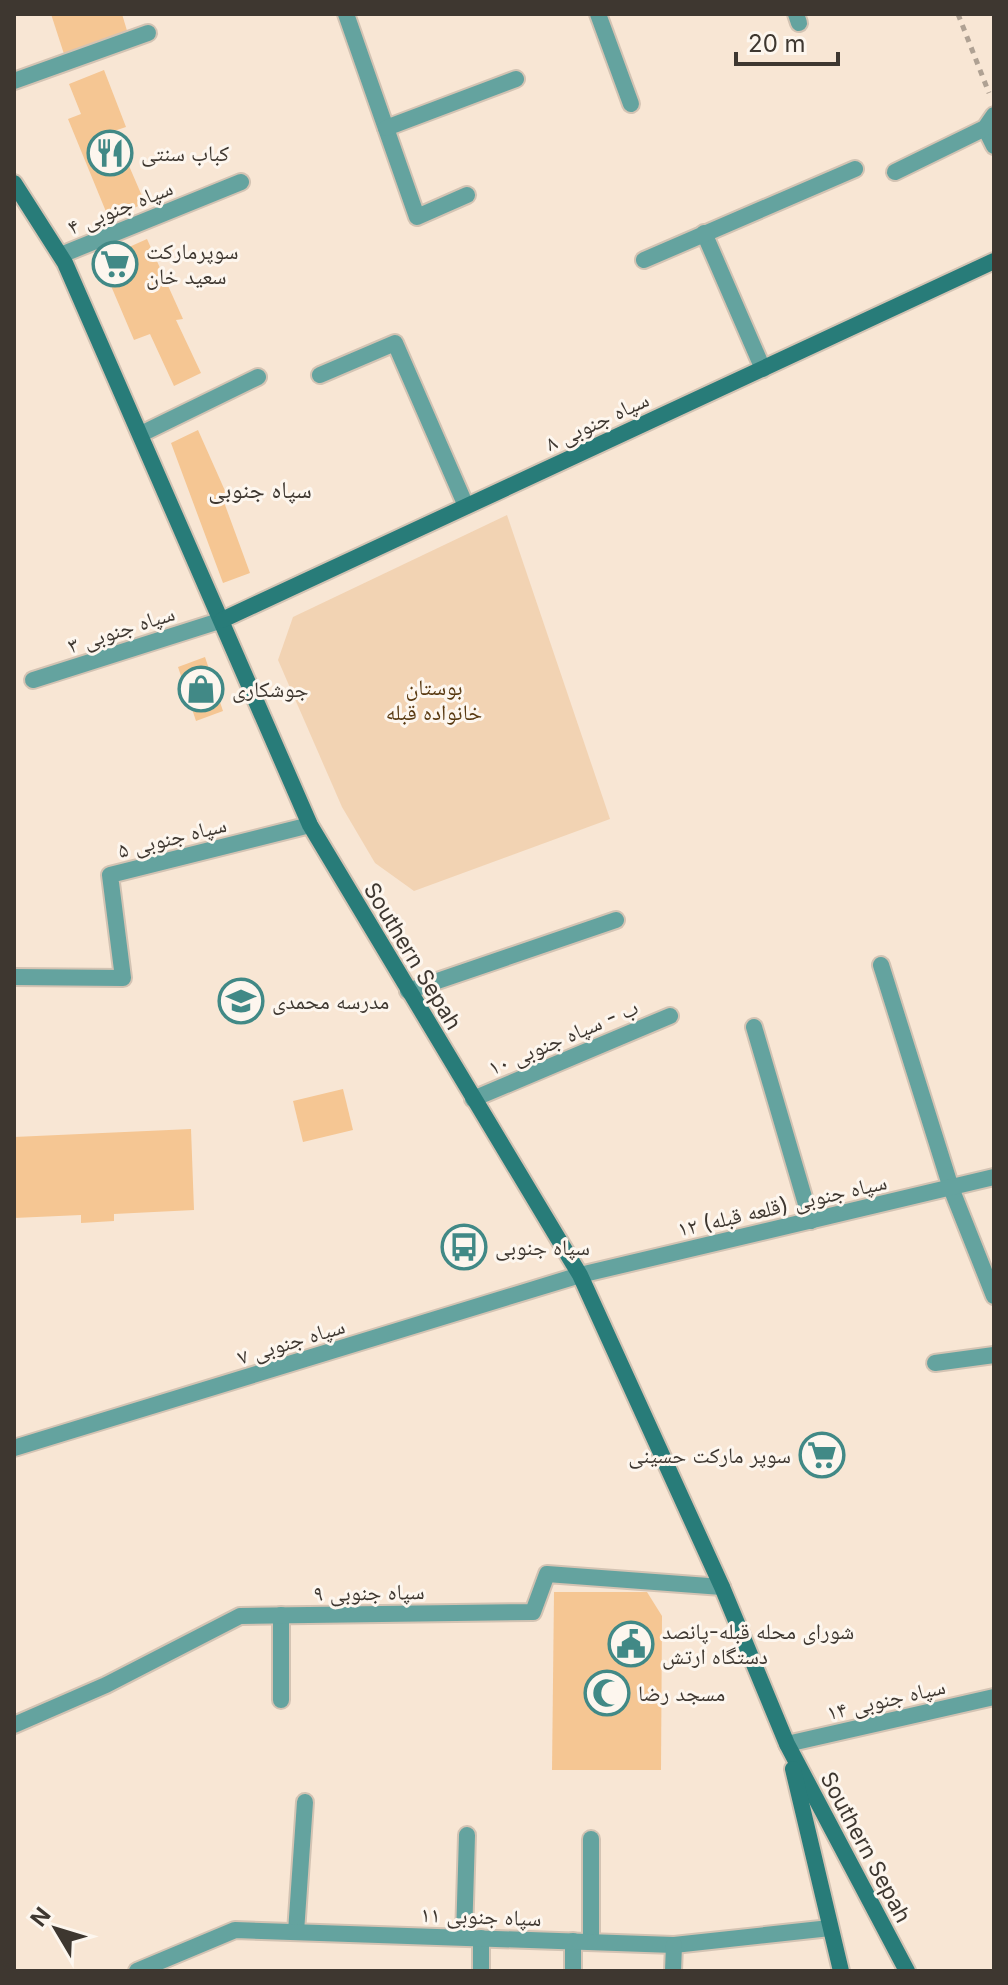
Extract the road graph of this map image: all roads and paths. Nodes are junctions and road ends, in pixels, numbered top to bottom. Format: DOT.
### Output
graph roads {
  1 [pos="346,14"];
  2 [pos="598,14"];
  3 [pos="958,14"];
  4 [pos="148,33"];
  5 [pos="516,79"];
  6 [pos="14,81"];
  7 [pos="631,104"];
  8 [pos="994,105"];
  9 [pos="990,122"];
  10 [pos="386,128"];
  11 [pos="994,146"];
  12 [pos="855,169"];
  13 [pos="895,172"];
  14 [pos="241,182"];
  15 [pos="14,183"];
  16 [pos="467,195"];
  17 [pos="704,233"];
  18 [pos="61,255"];
  19 [pos="644,260"];
  20 [pos="993,265"];
  21 [pos="763,369"];
  22 [pos="320,375"];
  23 [pos="258,377"];
  24 [pos="141,434"];
  25 [pos="466,506"];
  26 [pos="222,620"];
  27 [pos="33,680"];
  28 [pos="310,825"];
  29 [pos="616,920"];
  30 [pos="881,965"];
  31 [pos="14,977"];
  32 [pos="408,991"];
  33 [pos="670,1016"];
  34 [pos="754,1027"];
  35 [pos="473,1099"];
  36 [pos="994,1177"];
  37 [pos="951,1188"];
  38 [pos="811,1221"];
  39 [pos="580,1275"];
  40 [pos="994,1296"];
  41 [pos="994,1355"];
  42 [pos="935,1363"];
  43 [pos="14,1448"];
  44 [pos="722,1587"];
  45 [pos="281,1615"];
  46 [pos="994,1697"];
  47 [pos="281,1700"];
  48 [pos="14,1725"];
  49 [pos="787,1744"];
  50 [pos="305,1802"];
  51 [pos="467,1835"];
  52 [pos="591,1839"];
  53 [pos="830,1928"];
  54 [pos="296,1932"];
  55 [pos="472,1938"];
  56 [pos="573,1941"];
  57 [pos="591,1942"];
  58 [pos="674,1945"];
  59 [pos="137,1971"];
  60 [pos="481,1971"];
  61 [pos="573,1971"];
  62 [pos="673,1971"];
  63 [pos="841,1971"];
  64 [pos="907,1971"];
  1 -- 10 [label="street"];
  2 -- 7 [label="street"];
  3 -- 8 [label="path"];
  4 -- 6 [label="street"];
  5 -- 10 [label="street"];
  9 -- 11 [label="street"];
  9 -- 13 [label="street"];
  10 -- 16 [label="street"];
  12 -- 17 [label="street"];
  14 -- 18 [label="street, ۴ سپاه جنوبی"];
  15 -- 18 [label="street, Southern Sepah"];
  17 -- 19 [label="street"];
  17 -- 21 [label="street"];
  18 -- 24 [label="street, Southern Sepah"];
  20 -- 21 [label="street, ۸ سپاه جنوبی"];
  21 -- 25 [label="street, ۸ سپاه جنوبی"];
  22 -- 25 [label="street"];
  23 -- 24 [label="street"];
  24 -- 26 [label="street, Southern Sepah"];
  25 -- 26 [label="street, ۸ سپاه جنوبی"];
  26 -- 27 [label="street, ۳ سپاه جنوبی"];
  26 -- 28 [label="street, Southern Sepah"];
  28 -- 31 [label="street, ۵ سپاه جنوبی"];
  28 -- 32 [label="street, Southern Sepah"];
  29 -- 32 [label="street"];
  30 -- 37 [label="street"];
  32 -- 35 [label="street, Southern Sepah"];
  33 -- 35 [label="street, ۱۰ ب - سپاه جنوبی"];
  34 -- 38 [label="street"];
  35 -- 39 [label="street, Southern Sepah"];
  36 -- 37 [label="street, ۱۲ سپاه جنوبی (قلعه قبله)"];
  37 -- 38 [label="street, ۱۲ سپاه جنوبی (قلعه قبله)"];
  37 -- 40 [label="street"];
  38 -- 39 [label="street, ۱۲ سپاه جنوبی (قلعه قبله)"];
  39 -- 43 [label="street, ۷ سپاه جنوبی"];
  39 -- 44 [label="street, Southern Sepah"];
  41 -- 42 [label="street"];
  44 -- 45 [label="street, ۹ سپاه جنوبی"];
  44 -- 49 [label="street, Southern Sepah"];
  45 -- 47 [label="street"];
  45 -- 48 [label="street, ۹ سپاه جنوبی"];
  46 -- 49 [label="street, ۱۴ سپاه جنوبی"];
  49 -- 53 [label="street, Southern Sepah"];
  49 -- 64 [label="street, Southern Sepah"];
  50 -- 54 [label="street"];
  51 -- 55 [label="street"];
  52 -- 57 [label="street"];
  53 -- 58 [label="street, ۱۱ سپاه جنوبی"];
  53 -- 63 [label="street, Southern Sepah"];
  54 -- 55 [label="street, ۱۱ سپاه جنوبی"];
  54 -- 59 [label="street, ۱۱ سپاه جنوبی"];
  55 -- 56 [label="street, ۱۱ سپاه جنوبی"];
  55 -- 60 [label="street"];
  56 -- 57 [label="street, ۱۱ سپاه جنوبی"];
  56 -- 61 [label="street"];
  57 -- 58 [label="street, ۱۱ سپاه جنوبی"];
  58 -- 62 [label="street"];
}
